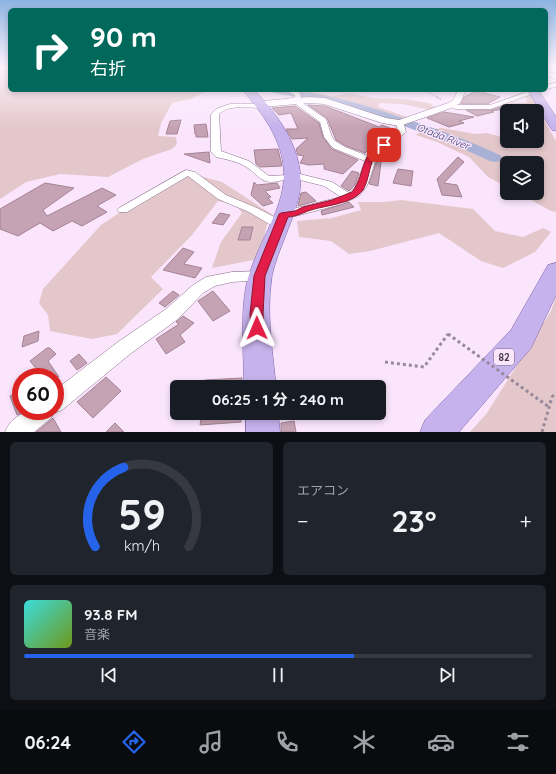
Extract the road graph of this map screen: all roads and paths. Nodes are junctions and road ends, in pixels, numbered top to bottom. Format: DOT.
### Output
graph roads {
  1 [pos="293,92"];
  2 [pos="428,92"];
  3 [pos="461,92"];
  4 [pos="530,92"];
  5 [pos="261,101"];
  6 [pos="296,101"];
  7 [pos="451,105"];
  8 [pos="400,123"];
  9 [pos="556,127"];
  10 [pos="370,159"];
  11 [pos="284,177"];
  12 [pos="300,177"];
  13 [pos="348,197"];
  14 [pos="123,210"];
  15 [pos="282,220"];
  16 [pos="556,271"];
  17 [pos="260,276"];
  18 [pos="385,362"];
  19 [pos="260,380"];
  20 [pos="556,393"];
  21 [pos="64,396"];
  22 [pos="549,407"];
  23 [pos="32,420"];
  24 [pos="262,420"];
  25 [pos="16,432"];
  26 [pos="263,432"];
  27 [pos="437,432"];
  28 [pos="542,432"];
  1 -- 5 [label="street"];
  2 -- 7 [label="path"];
  3 -- 7 [label="street"];
  4 -- 7 [label="street"];
  4 -- 9 [label="main road"];
  5 -- 6 [label="street"];
  5 -- 11 [label="street"];
  5 -- 15 [label="main road"];
  6 -- 8 [label="street"];
  6 -- 10 [label="street"];
  7 -- 8 [label="street"];
  8 -- 10 [label="street"];
  10 -- 13 [label="street"];
  12 -- 13 [label="street"];
  13 -- 15 [label="street"];
  14 -- 15 [label="street"];
  15 -- 17 [label="main road"];
  16 -- 27 [label="main road, 82"];
  17 -- 19 [label="main road"];
  17 -- 21 [label="street"];
  18 -- 22 [label="path, bridge"];
  20 -- 22 [label="path"];
  22 -- 28 [label="path"];
  23 -- 25 [label="street"];
  24 -- 26 [label="main road"];
}
